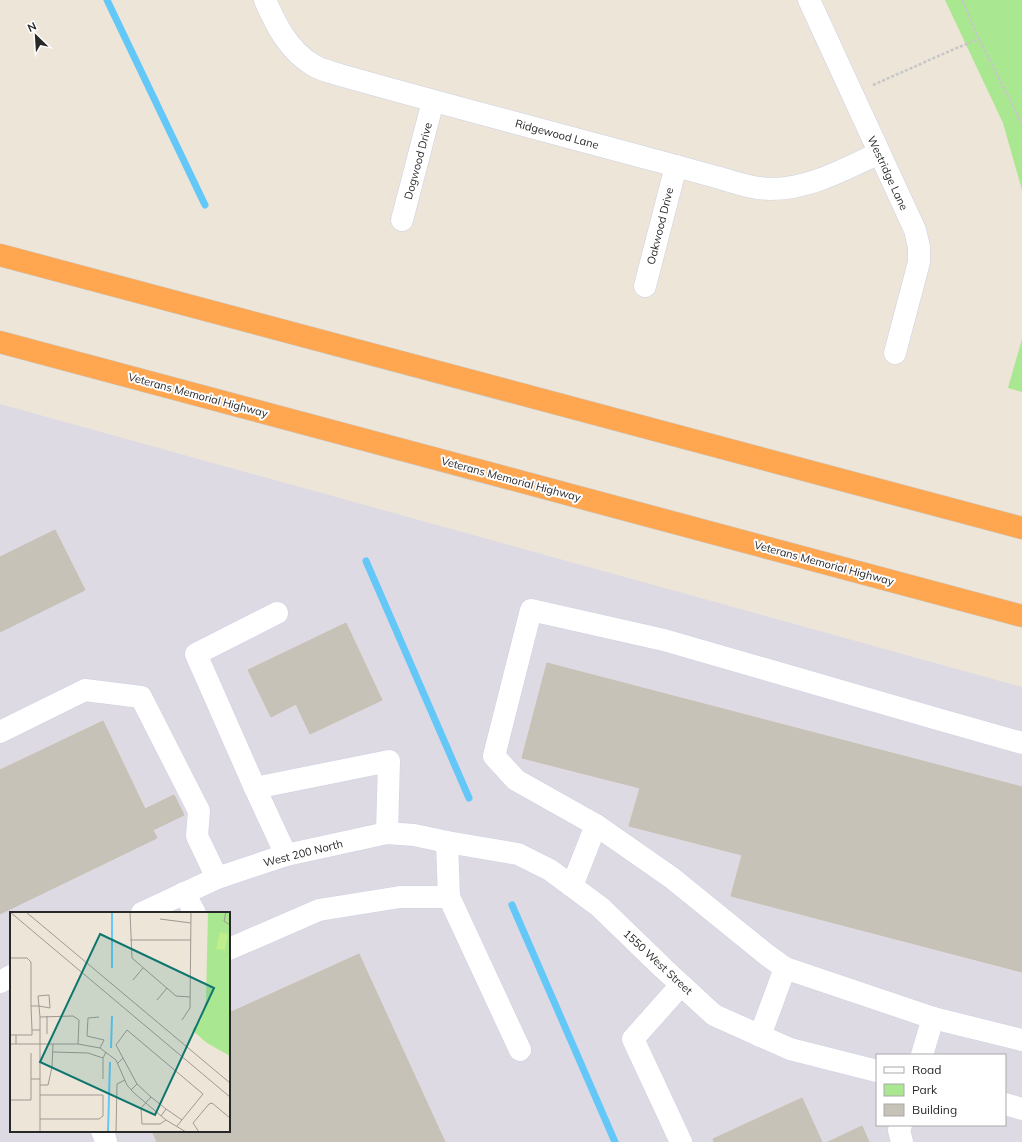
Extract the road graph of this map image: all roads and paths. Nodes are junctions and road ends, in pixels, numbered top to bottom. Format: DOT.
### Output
graph roads {
  1 [pos="265,0"];
  2 [pos="809,0"];
  3 [pos="962,0"];
  4 [pos="979,39"];
  5 [pos="870,86"];
  6 [pos="433,101"];
  7 [pos="1022,124"];
  8 [pos="878,153"];
  9 [pos="676,166"];
  10 [pos="402,220"];
  11 [pos="0,254"];
  12 [pos="645,286"];
  13 [pos="0,342"];
  14 [pos="895,353"];
  15 [pos="1022,528"];
  16 [pos="277,613"];
  17 [pos="1022,616"];
  18 [pos="0,732"];
  19 [pos="1022,743"];
  20 [pos="255,788"];
  21 [pos="596,825"];
  22 [pos="387,833"];
  23 [pos="447,842"];
  24 [pos="286,855"];
  25 [pos="217,878"];
  26 [pos="572,886"];
  27 [pos="184,893"];
  28 [pos="449,897"];
  29 [pos="144,912"];
  30 [pos="194,912"];
  31 [pos="230,949"];
  32 [pos="785,968"];
  33 [pos="10,977"];
  34 [pos="0,982"];
  35 [pos="681,985"];
  36 [pos="933,1018"];
  37 [pos="760,1036"];
  38 [pos="1022,1040"];
  39 [pos="520,1050"];
  40 [pos="922,1054"];
  41 [pos="876,1071"];
  42 [pos="1006,1104"];
  43 [pos="1022,1109"];
  44 [pos="901,1126"];
  45 [pos="103,1132"];
  46 [pos="106,1142"];
  47 [pos="681,1142"];
  48 [pos="902,1142"];
  1 -- 6 [label="street, Ridgewood Lane"];
  2 -- 8 [label="street, Westridge Lane"];
  3 -- 4 [label="path"];
  4 -- 5 [label="path"];
  4 -- 7 [label="path"];
  6 -- 9 [label="street, Ridgewood Lane"];
  6 -- 10 [label="street, Dogwood Drive"];
  8 -- 9 [label="street, Ridgewood Lane"];
  8 -- 14 [label="street, Westridge Lane"];
  9 -- 12 [label="street, Oakwood Drive"];
  11 -- 15 [label="highway"];
  13 -- 17 [label="highway, Veterans Memorial Highway"];
  16 -- 20 [label="street"];
  18 -- 25 [label="street"];
  19 -- 21 [label="street"];
  20 -- 22 [label="street"];
  20 -- 24 [label="street"];
  21 -- 26 [label="street"];
  21 -- 32 [label="street"];
  22 -- 23 [label="street, West 200 North"];
  22 -- 24 [label="street, West 200 North"];
  23 -- 26 [label="street, 1550 West Street"];
  23 -- 28 [label="street"];
  24 -- 25 [label="street, West 200 North"];
  25 -- 27 [label="street, West 200 North"];
  26 -- 35 [label="street, 1550 West Street"];
  27 -- 29 [label="street, West 200 North"];
  27 -- 30 [label="street"];
  28 -- 31 [label="street"];
  28 -- 39 [label="street"];
  32 -- 36 [label="street"];
  32 -- 37 [label="street"];
  33 -- 34 [label="street"];
  35 -- 37 [label="street, 1550 West Street"];
  35 -- 47 [label="street"];
  36 -- 38 [label="street"];
  36 -- 40 [label="street"];
  37 -- 41 [label="street, 1550 West Street"];
  42 -- 43 [label="street"];
  44 -- 48 [label="street"];
  45 -- 46 [label="street"];
}
